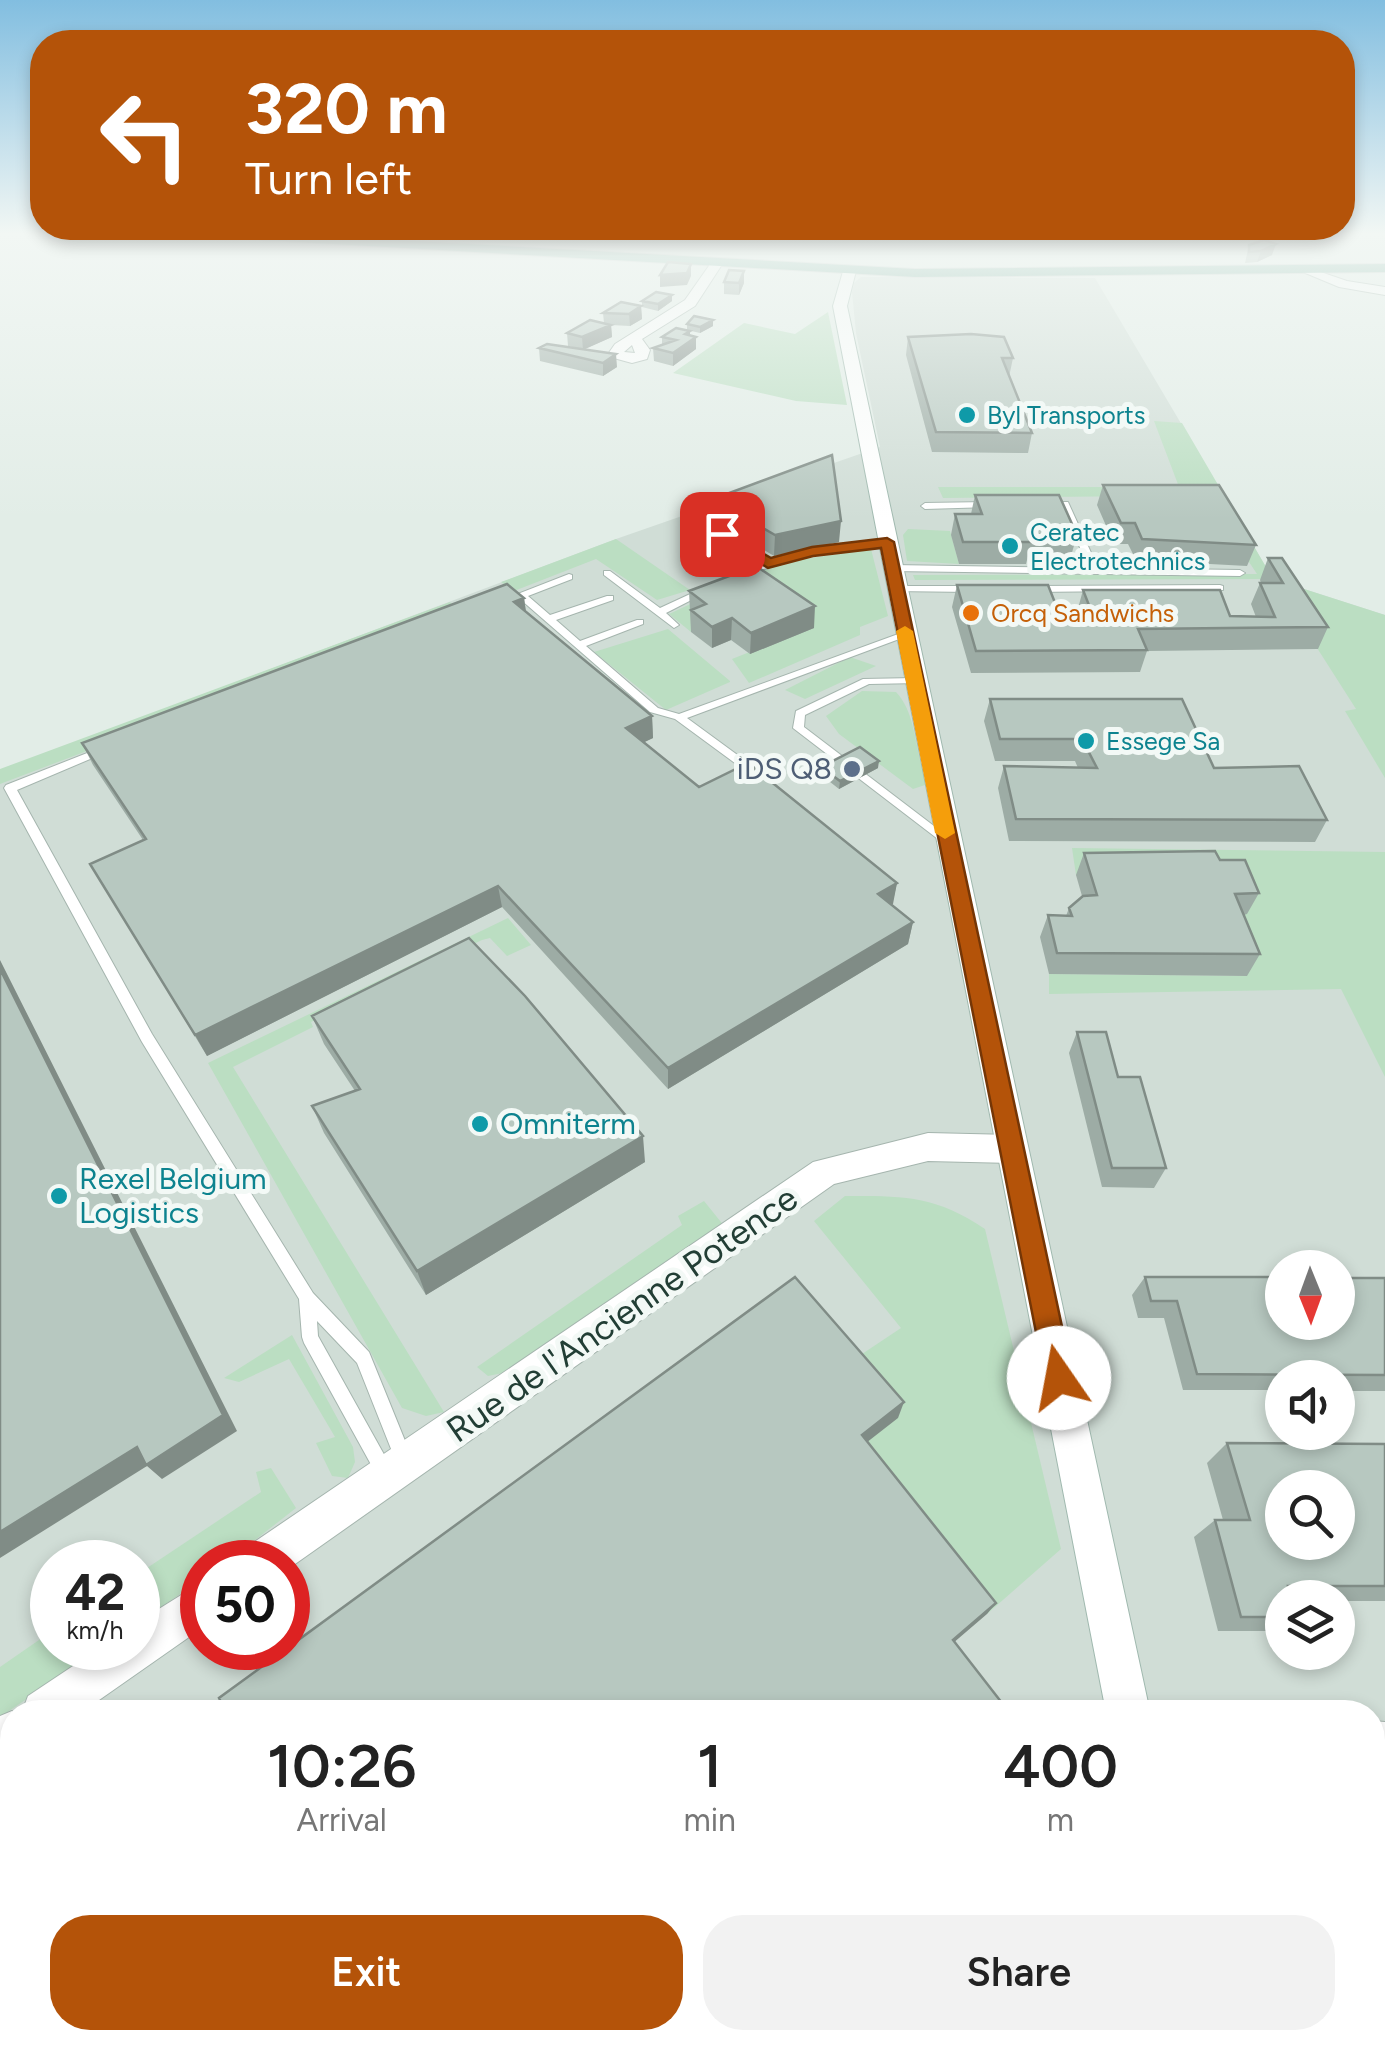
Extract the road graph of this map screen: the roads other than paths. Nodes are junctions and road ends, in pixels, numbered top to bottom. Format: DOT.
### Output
graph roads {
  1 [pos="653,328"];
  2 [pos="844,328"];
  3 [pos="635,340"];
  4 [pos="1030,504"];
  5 [pos="995,505"];
  6 [pos="925,506"];
  7 [pos="733,507"];
  8 [pos="887,542"];
  9 [pos="768,564"];
  10 [pos="892,568"];
  11 [pos="1095,571"];
  12 [pos="1240,572"];
  13 [pos="607,573"];
  14 [pos="569,577"];
  15 [pos="732,577"];
  16 [pos="720,583"];
  17 [pos="1220,588"];
  18 [pos="896,589"];
  19 [pos="992,589"];
  20 [pos="1010,589"];
  21 [pos="521,595"];
  22 [pos="610,598"];
  23 [pos="485,608"];
  24 [pos="659,612"];
  25 [pos="549,619"];
  26 [pos="640,622"];
  27 [pos="674,624"];
  28 [pos="906,636"];
  29 [pos="579,645"];
  30 [pos="914,681"];
  31 [pos="679,717"];
  32 [pos="118,744"];
  33 [pos="776,789"];
  34 [pos="947,842"];
  35 [pos="1012,1149"];
  36 [pos="307,1298"];
  37 [pos="396,1470"];
  38 [pos="294,1540"];
  39 [pos="180,1619"];
  40 [pos="62,1700"];
  41 [pos="1126,1700"];
  1 -- 3 [label="street"];
  2 -- 8 [label="main road"];
  4 -- 11 [label="lane"];
  5 -- 6 [label="lane"];
  7 -- 9 [label="lane"];
  8 -- 9 [label="lane"];
  8 -- 10 [label="main road"];
  9 -- 15 [label="lane"];
  10 -- 11 [label="lane"];
  10 -- 18 [label="main road"];
  11 -- 12 [label="lane"];
  13 -- 24 [label="lane"];
  14 -- 21 [label="lane"];
  16 -- 24 [label="lane"];
  17 -- 20 [label="lane"];
  18 -- 19 [label="lane"];
  18 -- 28 [label="main road"];
  21 -- 23 [label="lane"];
  21 -- 25 [label="lane"];
  22 -- 25 [label="lane"];
  24 -- 27 [label="lane"];
  25 -- 29 [label="lane"];
  26 -- 29 [label="lane"];
  28 -- 30 [label="main road"];
  28 -- 31 [label="lane"];
  29 -- 31 [label="lane"];
  30 -- 34 [label="main road"];
  30 -- 34 [label="lane"];
  31 -- 33 [label="lane"];
  32 -- 36 [label="lane"];
  34 -- 35 [label="main road"];
  35 -- 37 [label="main road, Rue de l'Ancienne Potence"];
  35 -- 41 [label="main road"];
  36 -- 37 [label="lane"];
  36 -- 37 [label="lane"];
  37 -- 38 [label="main road, Rue de l'Ancienne Potence"];
  39 -- 40 [label="main road"];
}
